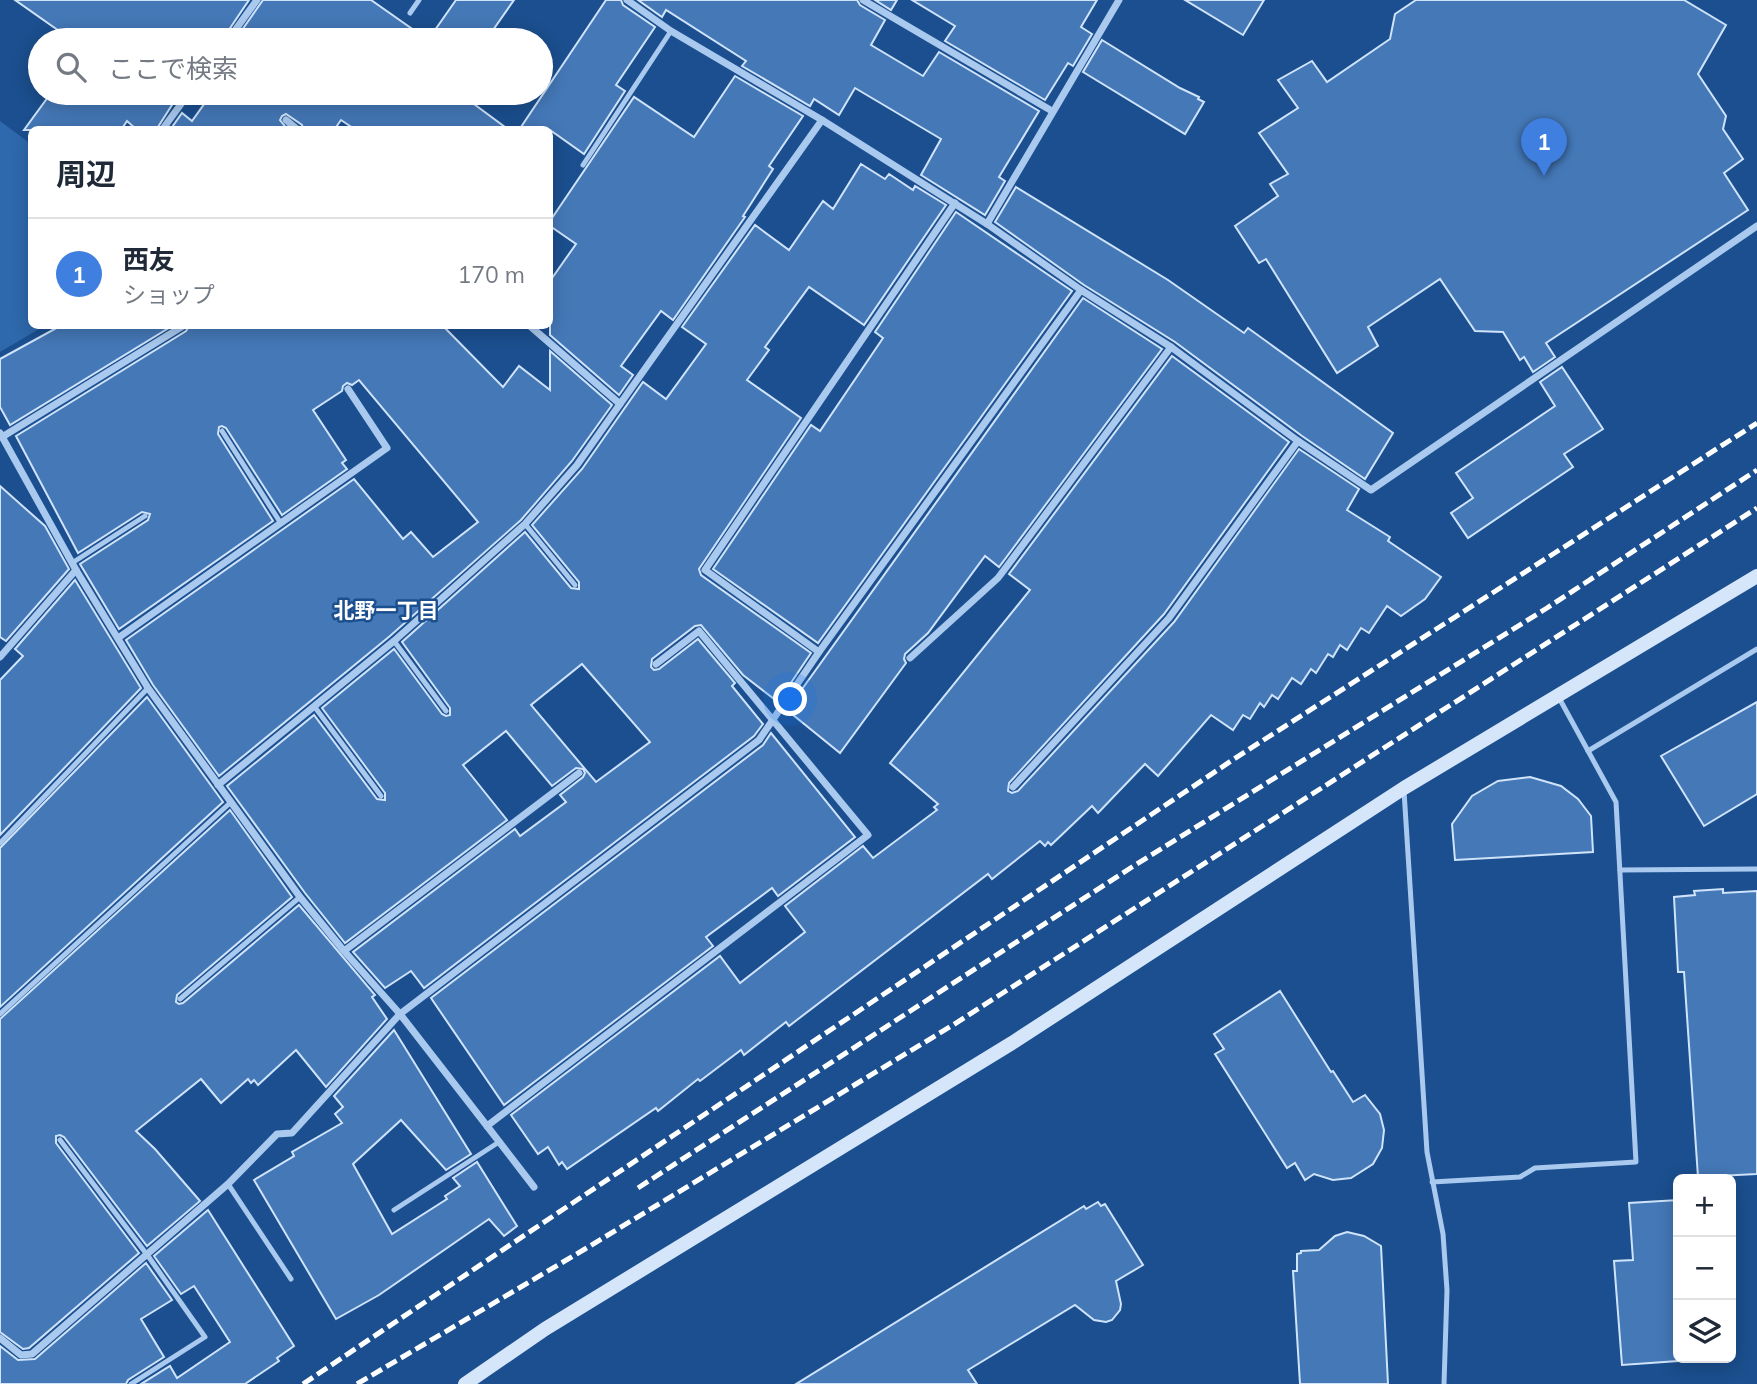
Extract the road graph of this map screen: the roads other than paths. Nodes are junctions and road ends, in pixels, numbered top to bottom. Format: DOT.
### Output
graph roads {
  1 [pos="257,0"];
  2 [pos="419,0"];
  3 [pos="626,0"];
  4 [pos="863,0"];
  5 [pos="1119,0"];
  6 [pos="410,13"];
  7 [pos="237,28"];
  8 [pos="671,31"];
  9 [pos="180,105"];
  10 [pos="1052,111"];
  11 [pos="286,120"];
  12 [pos="822,120"];
  13 [pos="165,126"];
  14 [pos="293,126"];
  15 [pos="583,165"];
  16 [pos="955,203"];
  17 [pos="987,224"];
  18 [pos="1757,226"];
  19 [pos="1081,290"];
  20 [pos="178,329"];
  21 [pos="533,329"];
  22 [pos="1171,347"];
  23 [pos="348,389"];
  24 [pos="620,404"];
  25 [pos="222,431"];
  26 [pos="2,441"];
  27 [pos="1298,441"];
  28 [pos="145,516"];
  29 [pos="280,522"];
  30 [pos="526,524"];
  31 [pos="74,566"];
  32 [pos="1757,576"];
  33 [pos="575,585"];
  34 [pos="118,638"];
  35 [pos="394,640"];
  36 [pos="1757,649"];
  37 [pos="819,652"];
  38 [pos="0,657"];
  39 [pos="910,659"];
  40 [pos="656,664"];
  41 [pos="148,688"];
  42 [pos="1558,696"];
  43 [pos="314,706"];
  44 [pos="446,711"];
  45 [pos="773,719"];
  46 [pos="1588,751"];
  47 [pos="579,773"];
  48 [pos="218,785"];
  49 [pos="1013,787"];
  50 [pos="1404,788"];
  51 [pos="381,796"];
  52 [pos="231,802"];
  53 [pos="0,843"];
  54 [pos="1757,869"];
  55 [pos="1620,870"];
  56 [pos="300,897"];
  57 [pos="344,951"];
  58 [pos="180,999"];
  59 [pos="0,1014"];
  60 [pos="400,1014"];
  61 [pos="487,1126"];
  62 [pos="60,1140"];
  63 [pos="499,1142"];
  64 [pos="1432,1182"];
  65 [pos="228,1184"];
  66 [pos="534,1187"];
  67 [pos="394,1210"];
  68 [pos="148,1256"];
  69 [pos="291,1279"];
  70 [pos="0,1338"];
  71 [pos="131,1384"];
  72 [pos="465,1384"];
  73 [pos="1444,1384"];
  1 -- 7 [label="street"];
  2 -- 6 [label="lane"];
  3 -- 8 [label="street"];
  4 -- 10 [label="street"];
  5 -- 10 [label="street"];
  8 -- 12 [label="street"];
  8 -- 15 [label="lane"];
  9 -- 13 [label="street"];
  10 -- 17 [label="street"];
  11 -- 14 [label="street"];
  12 -- 16 [label="street"];
  12 -- 24 [label="street"];
  16 -- 17 [label="street"];
  16 -- 37 [label="street"];
  17 -- 19 [label="street"];
  18 -- 27 [label="street"];
  19 -- 22 [label="street"];
  19 -- 37 [label="street"];
  20 -- 26 [label="street"];
  21 -- 24 [label="street"];
  22 -- 27 [label="street"];
  22 -- 39 [label="street"];
  23 -- 29 [label="street"];
  24 -- 30 [label="street"];
  25 -- 29 [label="lane"];
  26 -- 31 [label="street"];
  27 -- 49 [label="street"];
  28 -- 31 [label="lane"];
  29 -- 34 [label="street"];
  30 -- 33 [label="lane"];
  30 -- 35 [label="street"];
  31 -- 34 [label="street"];
  31 -- 38 [label="street"];
  32 -- 42 [label="street"];
  34 -- 41 [label="street"];
  35 -- 43 [label="street"];
  35 -- 44 [label="lane"];
  36 -- 46 [label="lane"];
  37 -- 45 [label="street"];
  40 -- 45 [label="street"];
  41 -- 48 [label="street"];
  41 -- 53 [label="lane"];
  42 -- 46 [label="lane"];
  42 -- 50 [label="street"];
  43 -- 48 [label="street"];
  43 -- 51 [label="lane"];
  45 -- 60 [label="street"];
  45 -- 61 [label="street"];
  46 -- 55 [label="lane"];
  47 -- 57 [label="street"];
  48 -- 52 [label="street"];
  50 -- 64 [label="lane"];
  50 -- 72 [label="street"];
  52 -- 56 [label="street"];
  52 -- 59 [label="lane"];
  54 -- 55 [label="lane"];
  55 -- 64 [label="lane"];
  56 -- 57 [label="street"];
  56 -- 58 [label="lane"];
  57 -- 60 [label="street"];
  60 -- 61 [label="street"];
  60 -- 65 [label="street"];
  61 -- 63 [label="street"];
  62 -- 68 [label="lane"];
  63 -- 66 [label="street"];
  63 -- 67 [label="lane"];
  64 -- 73 [label="lane"];
  65 -- 68 [label="street"];
  65 -- 69 [label="lane"];
  68 -- 70 [label="street"];
  68 -- 71 [label="lane"];
}
